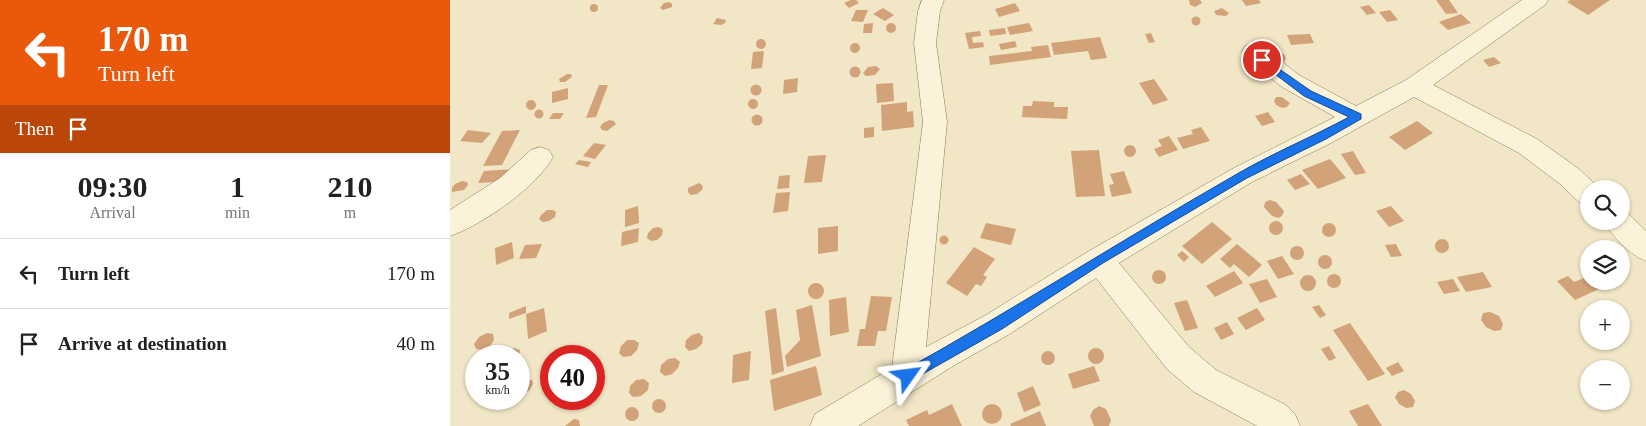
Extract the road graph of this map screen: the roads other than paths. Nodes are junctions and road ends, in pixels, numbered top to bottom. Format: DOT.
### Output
graph roads {
  1 [pos="933,0"];
  2 [pos="1537,0"];
  3 [pos="1253,52"];
  4 [pos="1414,86"];
  5 [pos="1357,117"];
  6 [pos="540,157"];
  7 [pos="1580,185"];
  8 [pos="450,224"];
  9 [pos="1628,230"];
  10 [pos="1645,246"];
  11 [pos="1099,260"];
  12 [pos="908,376"];
  13 [pos="827,426"];
  14 [pos="1283,426"];
  1 -- 12 [label="street"];
  2 -- 4 [label="street"];
  3 -- 5 [label="street"];
  4 -- 5 [label="street"];
  4 -- 7 [label="street"];
  5 -- 11 [label="street"];
  6 -- 8 [label="street"];
  9 -- 10 [label="street"];
  11 -- 12 [label="street"];
  11 -- 14 [label="street"];
  12 -- 13 [label="street"];
}
